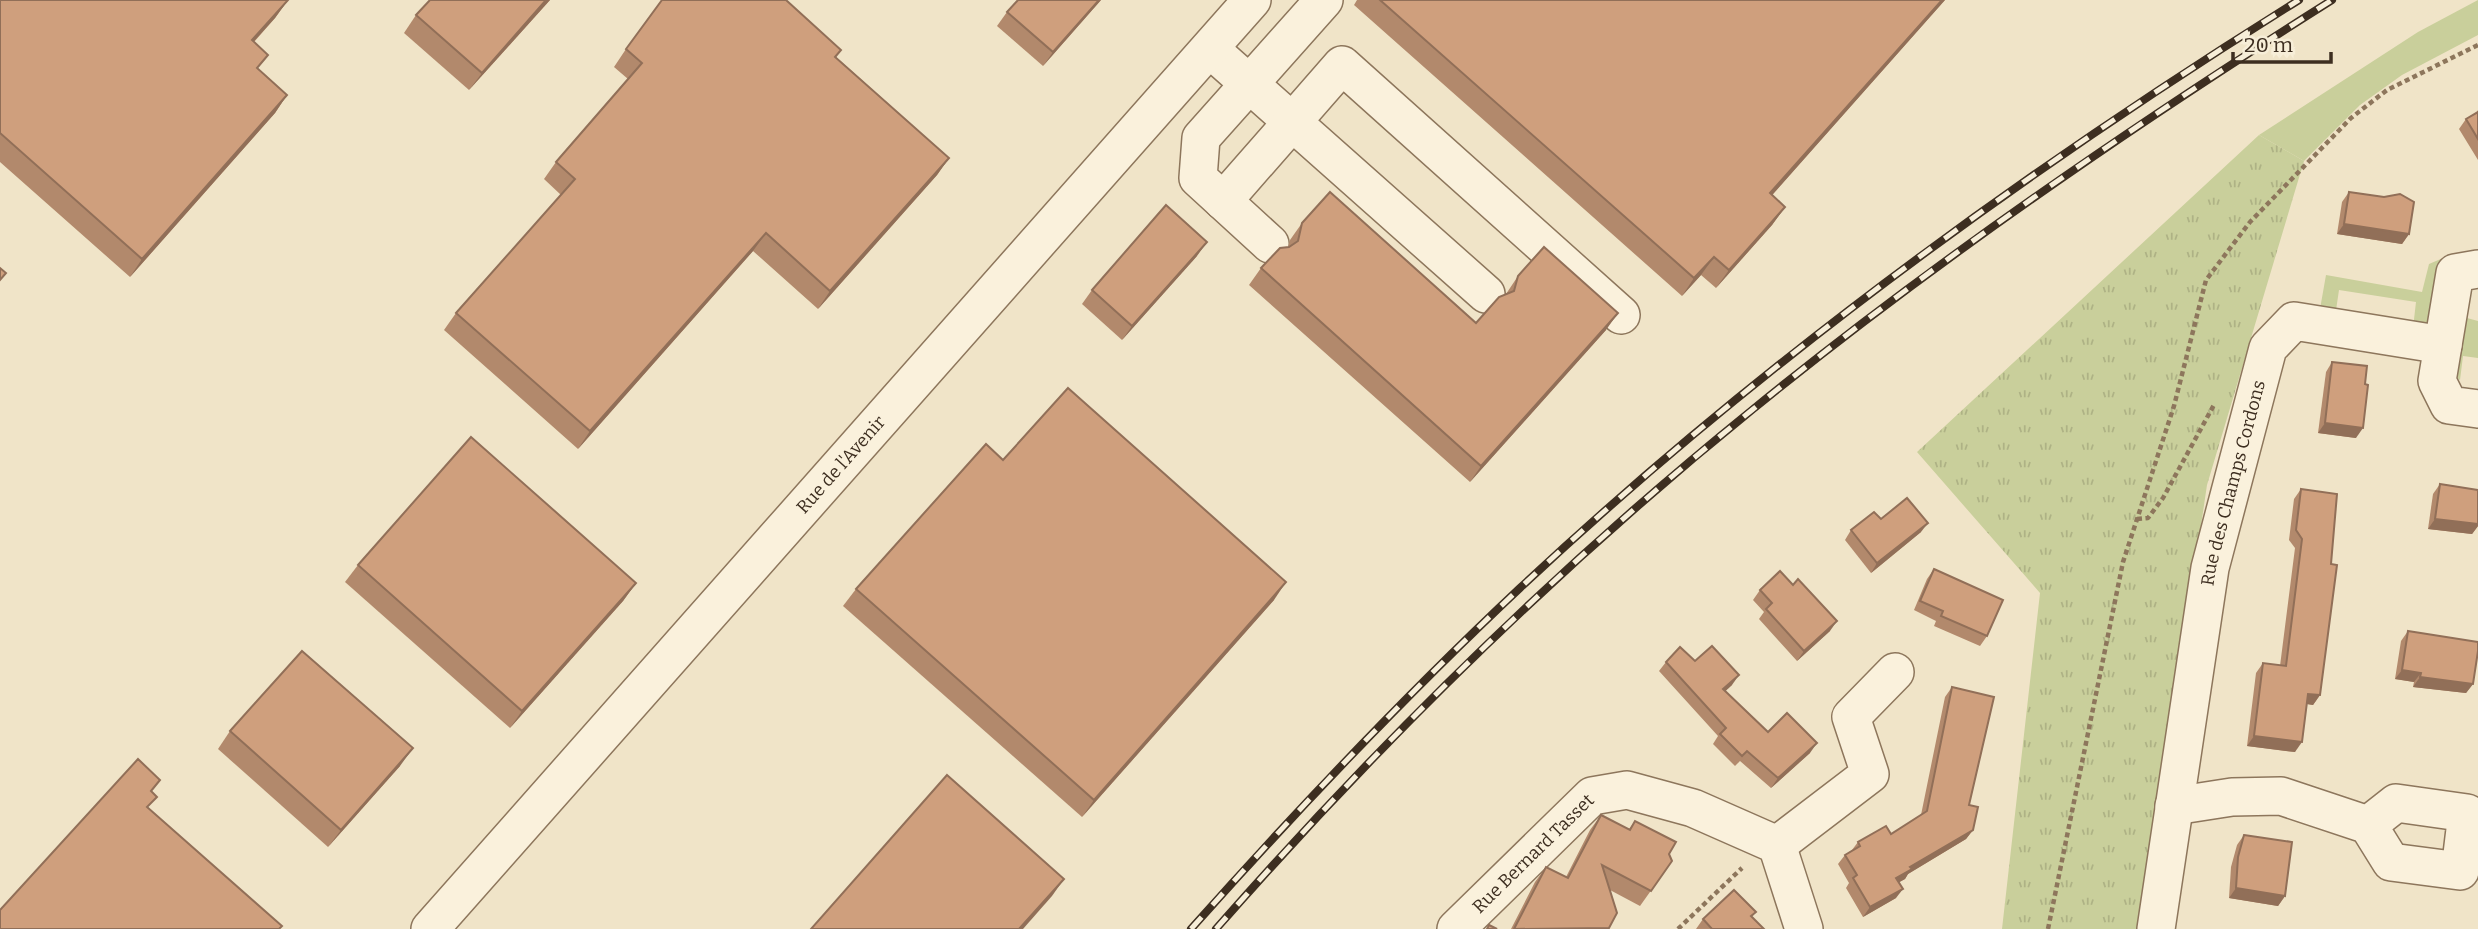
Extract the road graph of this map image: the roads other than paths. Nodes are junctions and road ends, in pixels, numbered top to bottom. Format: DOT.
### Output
graph roads {
  1 [pos="1252,0"];
  2 [pos="1324,0"];
  3 [pos="1209,49"];
  4 [pos="1248,84"];
  5 [pos="1292,122"];
  6 [pos="1223,201"];
  7 [pos="1270,244"];
  8 [pos="2478,269"];
  9 [pos="1486,294"];
  10 [pos="1621,315"];
  11 [pos="2443,345"];
  12 [pos="2478,408"];
  13 [pos="1895,672"];
  14 [pos="2174,806"];
  15 [pos="2368,825"];
  16 [pos="1777,845"];
  17 [pos="430,929"];
  18 [pos="1456,929"];
  19 [pos="1804,929"];
  20 [pos="2156,929"];
  1 -- 3 [label="street, Rue de l'Avenir"];
  2 -- 4 [label="street"];
  3 -- 4 [label="street"];
  3 -- 17 [label="street, Rue de l'Avenir"];
  4 -- 5 [label="street"];
  4 -- 6 [label="street"];
  5 -- 6 [label="street"];
  5 -- 9 [label="street"];
  5 -- 10 [label="street"];
  6 -- 7 [label="street"];
  8 -- 11 [label="street"];
  11 -- 12 [label="street"];
  11 -- 14 [label="street, Rue des Champs Cordons"];
  13 -- 16 [label="street"];
  14 -- 15 [label="street"];
  14 -- 20 [label="street, Rue des Champs Cordons"];
  16 -- 18 [label="street, Rue Bernard Tasset"];
  16 -- 19 [label="street"];
}
